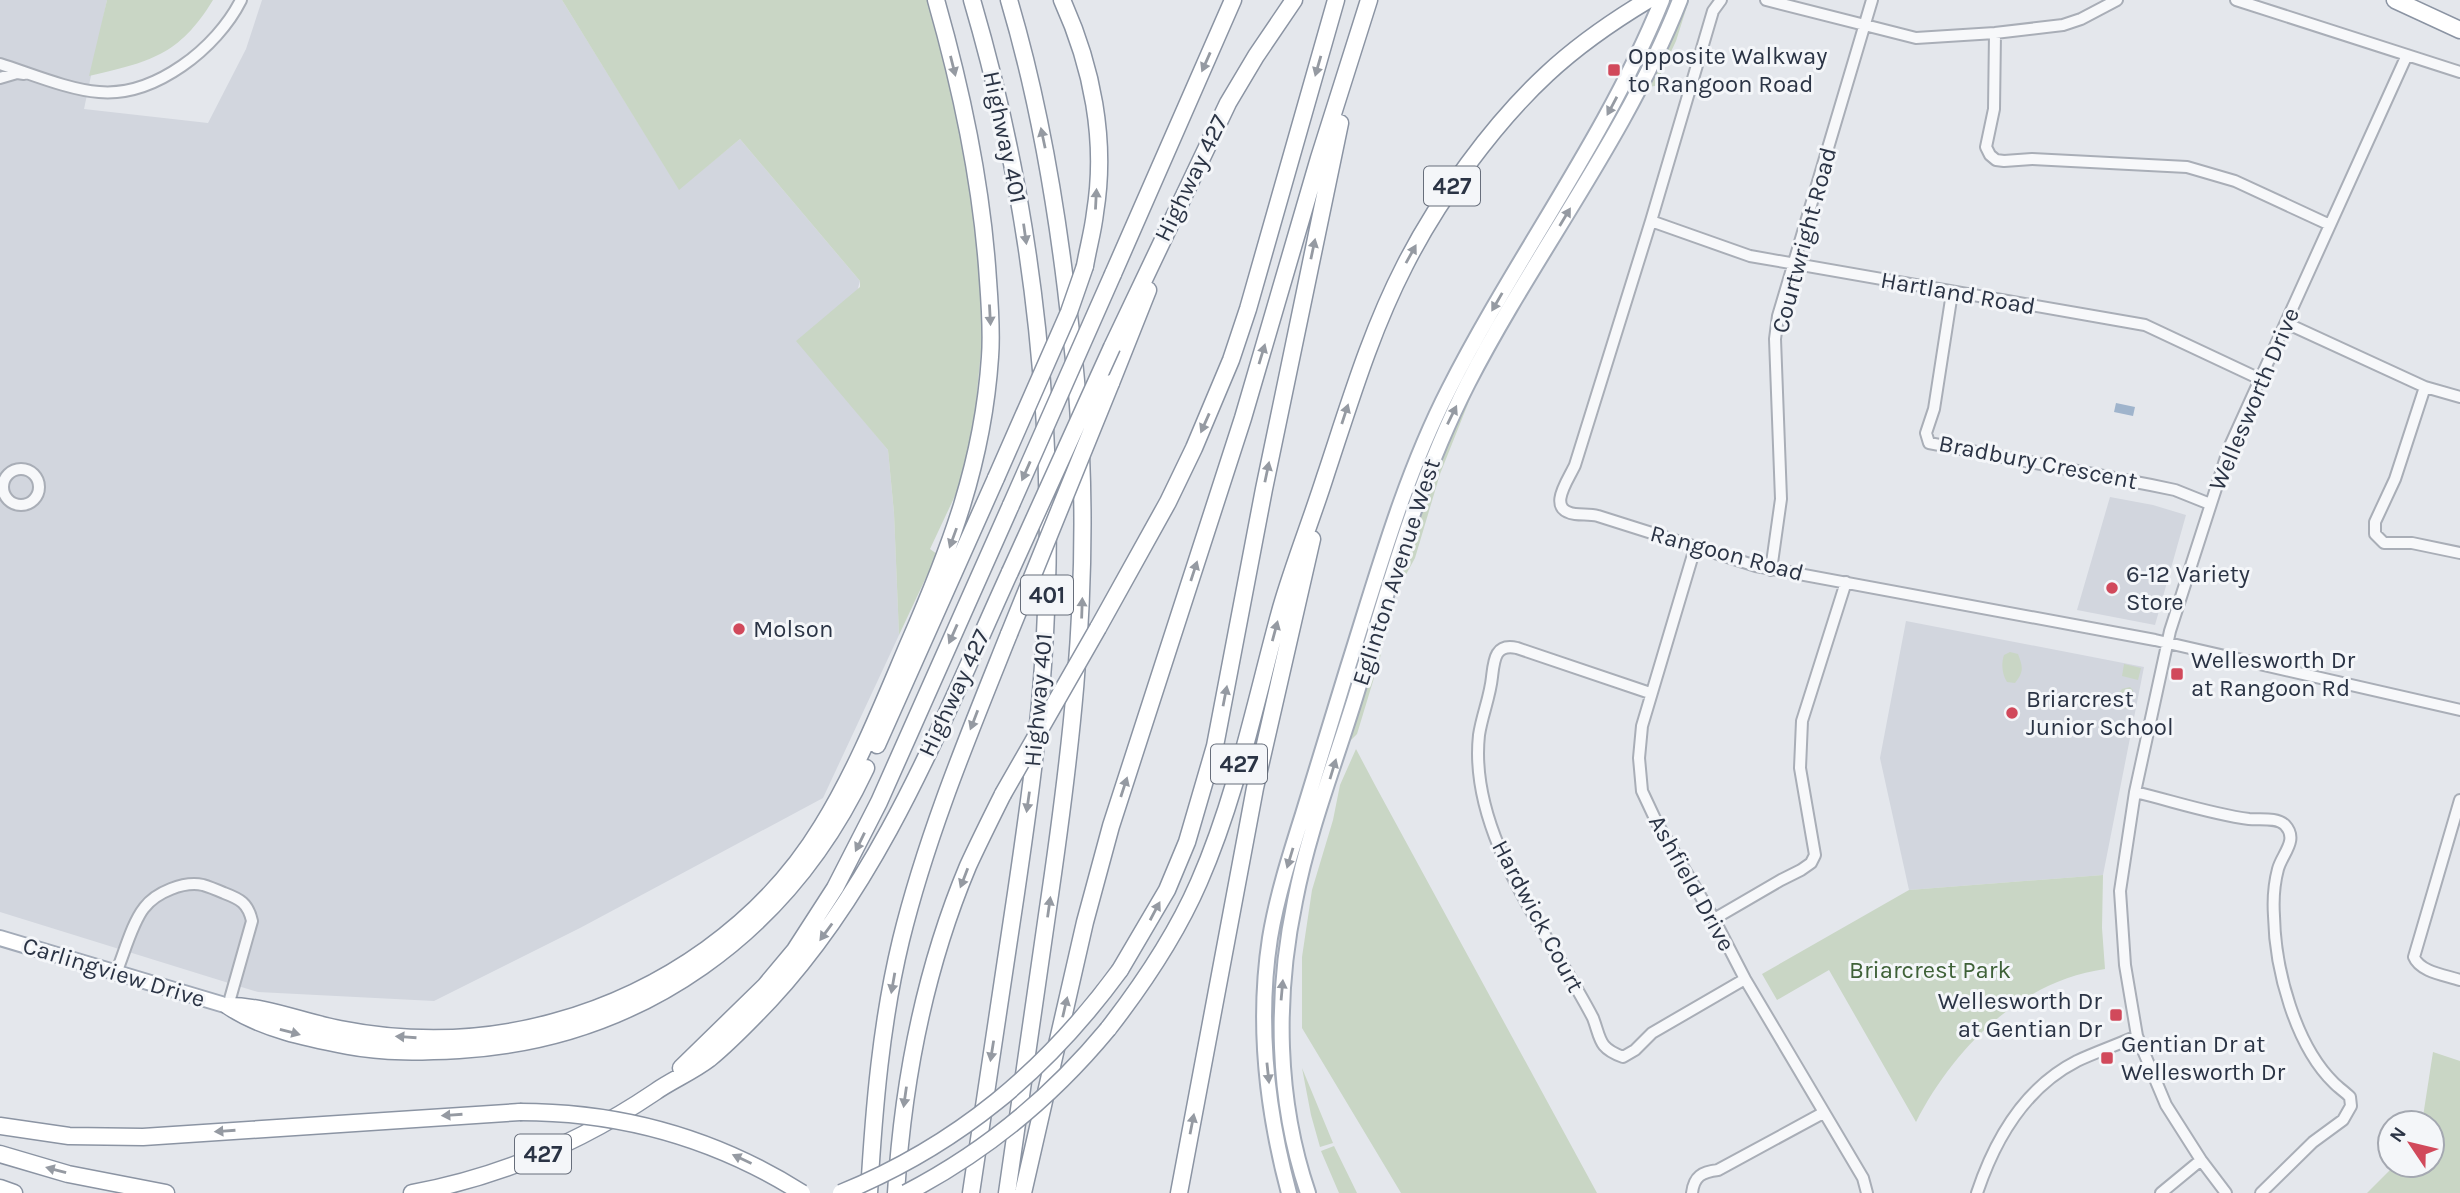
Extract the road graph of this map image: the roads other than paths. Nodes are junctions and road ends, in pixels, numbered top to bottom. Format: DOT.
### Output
graph roads {
  1 [pos="240,0"];
  2 [pos="936,0"];
  3 [pos="972,0"];
  4 [pos="1009,0"];
  5 [pos="1062,0"];
  6 [pos="1233,0"];
  7 [pos="1336,0"];
  8 [pos="1648,0"];
  9 [pos="1662,0"];
  10 [pos="1680,0"];
  11 [pos="1721,0"];
  12 [pos="1766,0"];
  13 [pos="1872,0"];
  14 [pos="2117,0"];
  15 [pos="2236,0"];
  16 [pos="2395,0"];
  17 [pos="1369,1"];
  18 [pos="1289,6"];
  19 [pos="1865,26"];
  20 [pos="2460,30"];
  21 [pos="1995,33"];
  22 [pos="2407,55"];
  23 [pos="0,64"];
  24 [pos="2460,72"];
  25 [pos="37,75"];
  26 [pos="0,78"];
  27 [pos="1177,209"];
  28 [pos="1651,221"];
  29 [pos="2330,225"];
  30 [pos="1793,263"];
  31 [pos="1952,293"];
  32 [pos="2286,323"];
  33 [pos="2260,379"];
  34 [pos="2425,387"];
  35 [pos="2460,397"];
  36 [pos="1325,479"];
  37 [pos="2210,504"];
  38 [pos="1695,548"];
  39 [pos="2460,553"];
  40 [pos="1771,569"];
  41 [pos="1846,582"];
  42 [pos="2168,643"];
  43 [pos="1650,692"];
  44 [pos="2460,710"];
  45 [pos="2135,792"];
  46 [pos="2460,800"];
  47 [pos="1714,919"];
  48 [pos="0,938"];
  49 [pos="116,973"];
  50 [pos="1745,979"];
  51 [pos="2460,979"];
  52 [pos="228,1006"];
  53 [pos="2137,1036"];
  54 [pos="661,1087"];
  55 [pos="1823,1113"];
  56 [pos="0,1126"];
  57 [pos="0,1154"];
  58 [pos="2201,1160"];
  59 [pos="0,1188"];
  60 [pos="1179,1192"];
  61 [pos="14,1193"];
  62 [pos="166,1193"];
  63 [pos="412,1193"];
  64 [pos="802,1193"];
  65 [pos="841,1193"];
  66 [pos="869,1193"];
  67 [pos="896,1193"];
  68 [pos="906,1193"];
  69 [pos="971,1193"];
  70 [pos="1007,1193"];
  71 [pos="1023,1193"];
  72 [pos="1289,1193"];
  73 [pos="1308,1193"];
  74 [pos="1692,1193"];
  75 [pos="1867,1193"];
  76 [pos="1977,1193"];
  77 [pos="2161,1193"];
  78 [pos="2226,1193"];
  79 [pos="2261,1193"];
  1 -- 25 [label="street"];
  2 -- 52 [label="highway, one-way"];
  3 -- 69 [label="highway, Highway 401 / 401, one-way"];
  70 -- 4 [label="highway, Highway 401 / 401, one-way"];
  52 -- 5 [label="highway, one-way, bridge"];
  6 -- 54 [label="highway, one-way, bridge"];
  7 -- 67 [label="highway, one-way, bridge"];
  36 -- 8 [label="highway, 427, one-way"];
  9 -- 72 [label="main road, Eglinton Avenue West, one-way"];
  73 -- 10 [label="main road, Eglinton Avenue West, one-way"];
  11 -- 28 [label="street, Rangoon Road"];
  12 -- 19 [label="street"];
  13 -- 19 [label="street, Courtwright Road"];
  14 -- 21 [label="street"];
  15 -- 22 [label="street"];
  16 -- 20 [label="highway"];
  65 -- 17 [label="highway, one-way, bridge"];
  71 -- 17 [label="highway, one-way"];
  18 -- 27 [label="highway, Highway 427 / 427"];
  19 -- 21 [label="street"];
  19 -- 30 [label="street, Courtwright Road"];
  21 -- 29 [label="street"];
  22 -- 24 [label="street"];
  22 -- 29 [label="street, Wellesworth Drive"];
  23 -- 25 [label="street"];
  25 -- 26 [label="street"];
  27 -- 54 [label="highway, Highway 427 / 427, one-way, bridge"];
  27 -- 66 [label="highway, one-way, bridge"];
  28 -- 30 [label="street, Hartland Road"];
  28 -- 38 [label="street, Rangoon Road"];
  29 -- 32 [label="street, Wellesworth Drive"];
  30 -- 31 [label="street, Hartland Road"];
  30 -- 40 [label="street, Courtwright Road"];
  31 -- 33 [label="street, Hartland Road"];
  31 -- 37 [label="street, Bradbury Crescent"];
  32 -- 33 [label="street, Wellesworth Drive"];
  32 -- 34 [label="street"];
  33 -- 37 [label="street, Wellesworth Drive"];
  34 -- 35 [label="street"];
  34 -- 39 [label="street"];
  60 -- 36 [label="highway, one-way"];
  68 -- 36 [label="highway, 427, one-way, bridge"];
  37 -- 42 [label="street, Wellesworth Drive"];
  38 -- 40 [label="street, Rangoon Road"];
  38 -- 43 [label="street, Ashfield Drive"];
  40 -- 41 [label="street, Rangoon Road"];
  41 -- 42 [label="street, Rangoon Road"];
  41 -- 47 [label="street"];
  42 -- 44 [label="street, Rangoon Road"];
  42 -- 45 [label="street, Wellesworth Drive"];
  43 -- 47 [label="street, Ashfield Drive"];
  43 -- 50 [label="street, Hardwick Court"];
  45 -- 53 [label="street, Wellesworth Drive"];
  45 -- 79 [label="street"];
  46 -- 51 [label="street"];
  47 -- 50 [label="street, Ashfield Drive"];
  48 -- 49 [label="main road, Carlingview Drive"];
  49 -- 52 [label="main road, Carlingview Drive"];
  49 -- 52 [label="street"];
  50 -- 55 [label="street, Ashfield Drive"];
  53 -- 58 [label="street, Wellesworth Drive"];
  53 -- 76 [label="street"];
  54 -- 63 [label="highway, Highway 427 / 427"];
  55 -- 74 [label="street"];
  55 -- 75 [label="street, Ashfield Drive"];
  64 -- 56 [label="highway, one-way, bridge"];
  62 -- 57 [label="highway, one-way"];
  58 -- 77 [label="street"];
  58 -- 78 [label="street, Wellesworth Drive"];
  59 -- 61 [label="highway"];
}
